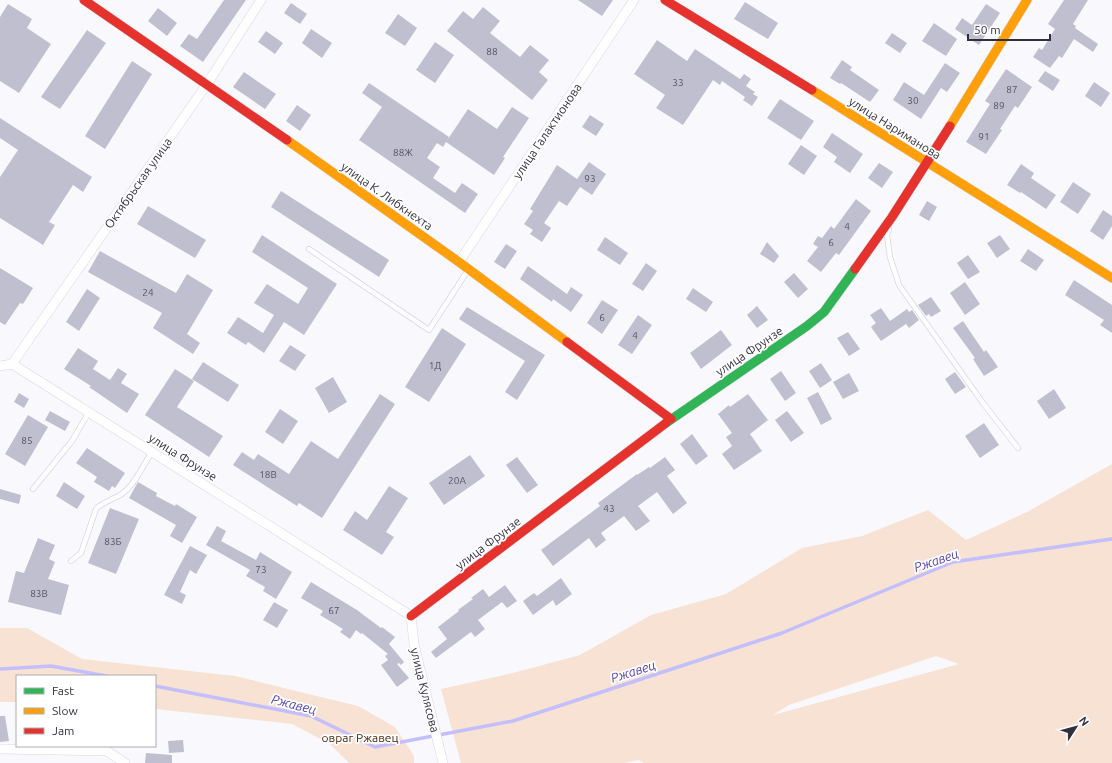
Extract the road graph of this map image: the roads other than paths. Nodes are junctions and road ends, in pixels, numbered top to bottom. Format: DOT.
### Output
graph roads {
  1 [pos="84,0"];
  2 [pos="261,0"];
  3 [pos="634,0"];
  4 [pos="665,0"];
  5 [pos="1027,0"];
  6 [pos="207,84"];
  7 [pos="928,162"];
  8 [pos="892,217"];
  9 [pos="309,249"];
  10 [pos="459,262"];
  11 [pos="469,269"];
  12 [pos="1112,278"];
  13 [pos="12,364"];
  14 [pos="0,366"];
  15 [pos="89,412"];
  16 [pos="671,419"];
  17 [pos="1018,448"];
  18 [pos="152,452"];
  19 [pos="33,489"];
  20 [pos="71,561"];
  21 [pos="411,616"];
  22 [pos="0,748"];
  23 [pos="125,763"];
  24 [pos="443,763"];
  1 -- 6 [label="street, улица К. Либкнехта"];
  2 -- 6 [label="street, Октябрьская улица"];
  3 -- 10 [label="street, улица Галактионова"];
  4 -- 7 [label="street, улица Нариманова"];
  5 -- 7 [label="street, улица Фрунзе"];
  6 -- 10 [label="street, улица К. Либкнехта"];
  6 -- 13 [label="street, Октябрьская улица"];
  7 -- 8 [label="street, улица Фрунзе"];
  7 -- 12 [label="street, улица Нариманова"];
  8 -- 16 [label="street, улица Фрунзе"];
  8 -- 17 [label="lane"];
  9 -- 11 [label="lane"];
  10 -- 11 [label="street, улица К. Либкнехта"];
  11 -- 16 [label="street, улица К. Либкнехта"];
  13 -- 14 [label="street"];
  13 -- 15 [label="street, улица Фрунзе"];
  15 -- 18 [label="street, улица Фрунзе"];
  15 -- 19 [label="lane"];
  16 -- 21 [label="street, улица Фрунзе"];
  18 -- 20 [label="lane"];
  18 -- 21 [label="street, улица Фрунзе"];
  21 -- 24 [label="street, улица Кулясова"];
  22 -- 23 [label="street"];
}
